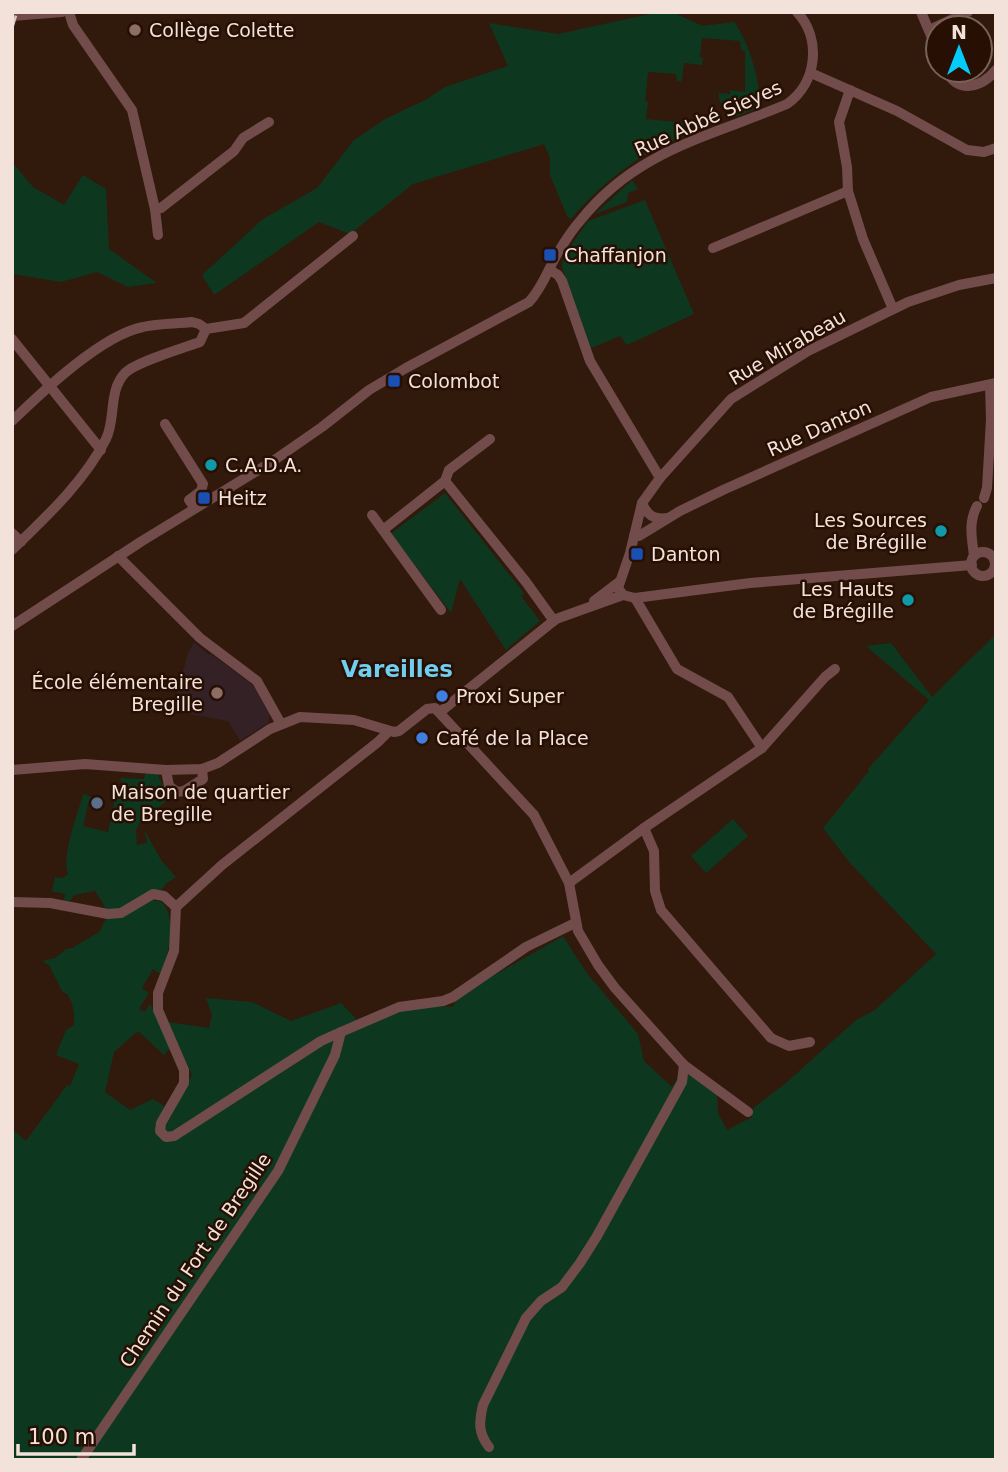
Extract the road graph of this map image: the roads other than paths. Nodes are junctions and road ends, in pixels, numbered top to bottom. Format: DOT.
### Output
graph roads {
  1 [pos="62,12"];
  2 [pos="69,12"];
  3 [pos="797,12"];
  4 [pos="12,16"];
  5 [pos="811,73"];
  6 [pos="961,84"];
  7 [pos="980,84"];
  8 [pos="850,90"];
  9 [pos="269,122"];
  10 [pos="996,148"];
  11 [pos="848,191"];
  12 [pos="155,209"];
  13 [pos="158,235"];
  14 [pos="353,236"];
  15 [pos="713,248"];
  16 [pos="550,270"];
  17 [pos="996,278"];
  18 [pos="893,309"];
  19 [pos="206,329"];
  20 [pos="12,339"];
  21 [pos="993,384"];
  22 [pos="49,386"];
  23 [pos="12,421"];
  24 [pos="165,424"];
  25 [pos="490,439"];
  26 [pos="101,450"];
  27 [pos="660,478"];
  28 [pos="445,481"];
  29 [pos="642,503"];
  30 [pos="195,509"];
  31 [pos="372,515"];
  32 [pos="668,517"];
  33 [pos="383,530"];
  34 [pos="12,533"];
  35 [pos="634,536"];
  36 [pos="20,542"];
  37 [pos="12,550"];
  38 [pos="118,556"];
  39 [pos="973,560"];
  40 [pos="995,561"];
  41 [pos="620,589"];
  42 [pos="635,598"];
  43 [pos="441,610"];
  44 [pos="554,621"];
  45 [pos="12,626"];
  46 [pos="835,669"];
  47 [pos="440,712"];
  48 [pos="281,724"];
  49 [pos="390,731"];
  50 [pos="762,748"];
  51 [pos="202,769"];
  52 [pos="12,770"];
  53 [pos="166,770"];
  54 [pos="644,828"];
  55 [pos="569,883"];
  56 [pos="12,902"];
  57 [pos="176,907"];
  58 [pos="575,923"];
  59 [pos="341,1032"];
  60 [pos="810,1042"];
  61 [pos="684,1065"];
  62 [pos="748,1112"];
  63 [pos="489,1447"];
  64 [pos="81,1460"];
  1 -- 4 [label="street"];
  2 -- 12 [label="street"];
  3 -- 5 [label="street"];
  5 -- 8 [label="street"];
  5 -- 16 [label="street, Rue Abbé Sieyes"];
  6 -- 7 [label="street"];
  8 -- 10 [label="street"];
  8 -- 11 [label="street"];
  9 -- 12 [label="street"];
  11 -- 15 [label="street"];
  11 -- 18 [label="street"];
  12 -- 13 [label="street"];
  14 -- 19 [label="street"];
  16 -- 27 [label="street"];
  16 -- 30 [label="street, Rue Abbé Sieyes"];
  17 -- 18 [label="street, Rue Mirabeau"];
  18 -- 27 [label="street, Rue Mirabeau"];
  19 -- 22 [label="street"];
  19 -- 26 [label="street"];
  20 -- 22 [label="street"];
  21 -- 32 [label="street, Rue Danton"];
  21 -- 39 [label="street, Rue Danton"];
  22 -- 23 [label="street"];
  22 -- 26 [label="street"];
  24 -- 30 [label="street"];
  25 -- 28 [label="street"];
  26 -- 36 [label="street"];
  27 -- 29 [label="street, Rue Mirabeau"];
  28 -- 33 [label="street"];
  28 -- 44 [label="street"];
  29 -- 32 [label="street"];
  29 -- 35 [label="street, Rue Mirabeau"];
  30 -- 38 [label="street, Rue Abbé Sieyes"];
  31 -- 33 [label="street"];
  32 -- 35 [label="street, Rue Danton"];
  33 -- 43 [label="street"];
  34 -- 36 [label="street"];
  35 -- 41 [label="street, Rue Mirabeau"];
  36 -- 37 [label="street"];
  38 -- 45 [label="street, Rue Abbé Sieyes"];
  38 -- 48 [label="street"];
  39 -- 40 [label="street"];
  39 -- 40 [label="street"];
  39 -- 42 [label="street"];
  41 -- 42 [label="street"];
  41 -- 44 [label="street"];
  42 -- 50 [label="street"];
  44 -- 47 [label="street"];
  46 -- 50 [label="street"];
  47 -- 49 [label="street"];
  47 -- 55 [label="street"];
  48 -- 49 [label="street"];
  48 -- 51 [label="street"];
  49 -- 57 [label="street"];
  50 -- 54 [label="street"];
  51 -- 53 [label="street"];
  51 -- 53 [label="street"];
  52 -- 53 [label="street"];
  54 -- 55 [label="street"];
  54 -- 60 [label="street"];
  55 -- 58 [label="street"];
  56 -- 57 [label="street"];
  57 -- 59 [label="street"];
  58 -- 59 [label="street"];
  58 -- 61 [label="street"];
  59 -- 64 [label="street, Chemin du Fort de Bregille"];
  61 -- 62 [label="street"];
  61 -- 63 [label="street"];
}
